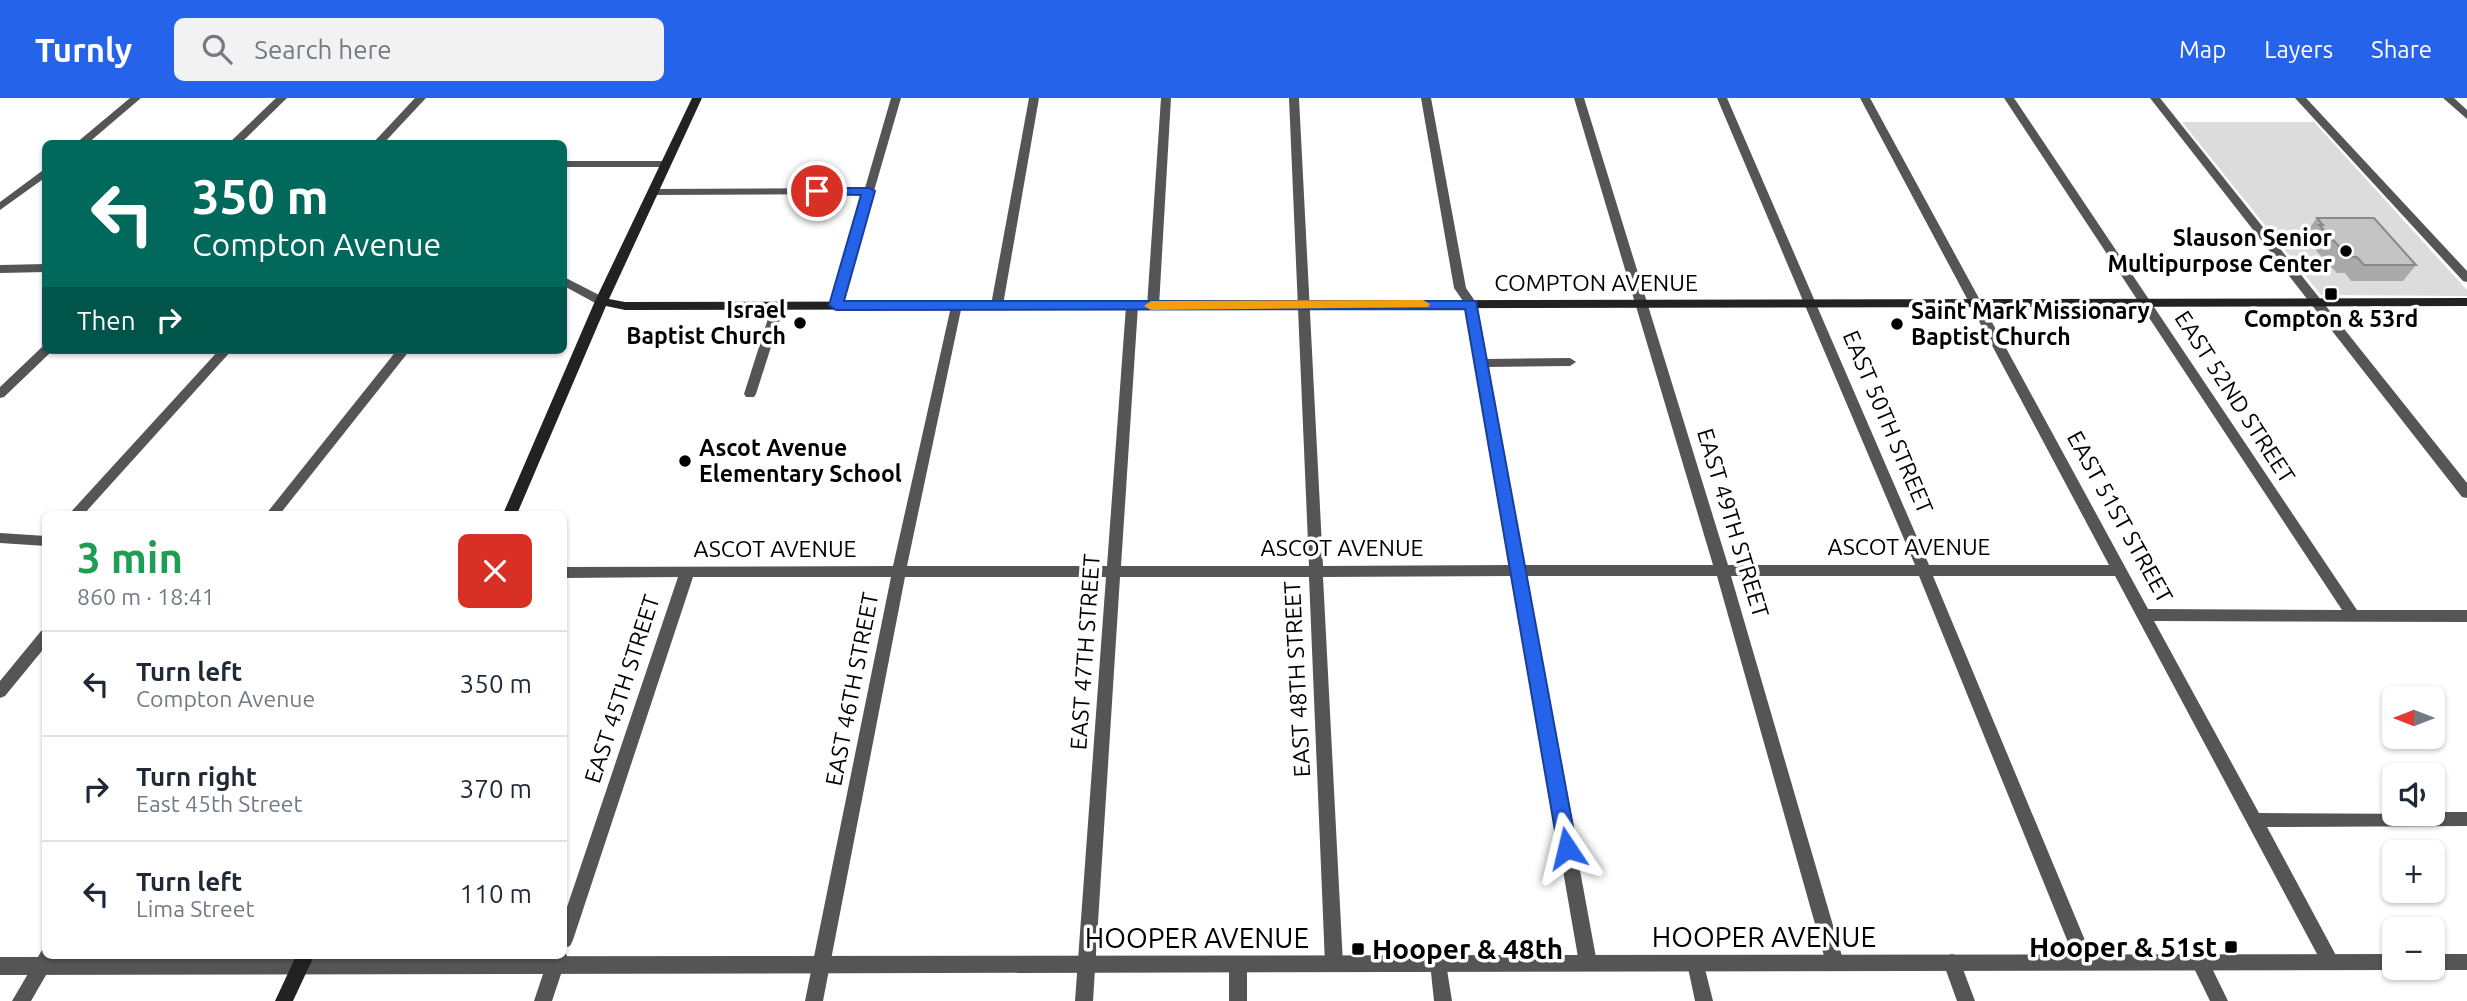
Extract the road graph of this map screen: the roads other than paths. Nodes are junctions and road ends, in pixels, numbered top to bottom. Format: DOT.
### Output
graph roads {
  1 [pos="136,98"];
  2 [pos="282,98"];
  3 [pos="421,98"];
  4 [pos="697,98"];
  5 [pos="896,98"];
  6 [pos="1034,98"];
  7 [pos="1166,98"];
  8 [pos="1294,98"];
  9 [pos="1426,98"];
  10 [pos="1579,98"];
  11 [pos="1722,98"];
  12 [pos="1865,98"];
  13 [pos="2010,98"];
  14 [pos="2155,98"];
  15 [pos="2300,98"];
  16 [pos="2448,98"];
  17 [pos="2466,114"];
  18 [pos="85,140"];
  19 [pos="237,140"];
  20 [pos="381,140"];
  21 [pos="567,164"];
  22 [pos="666,164"];
  23 [pos="42,174"];
  24 [pos="869,191"];
  25 [pos="653,192"];
  26 [pos="0,207"];
  27 [pos="42,268"];
  28 [pos="0,269"];
  29 [pos="2467,278"];
  30 [pos="567,283"];
  31 [pos="601,301"];
  32 [pos="2315,302"];
  33 [pos="2467,302"];
  34 [pos="1811,303"];
  35 [pos="1471,304"];
  36 [pos="1642,304"];
  37 [pos="1975,304"];
  38 [pos="2148,304"];
  39 [pos="836,305"];
  40 [pos="956,305"];
  41 [pos="997,305"];
  42 [pos="1302,305"];
  43 [pos="778,306"];
  44 [pos="1132,306"];
  45 [pos="1153,306"];
  46 [pos="42,354"];
  47 [pos="222,354"];
  48 [pos="401,354"];
  49 [pos="1570,362"];
  50 [pos="1482,363"];
  51 [pos="1,393"];
  52 [pos="750,394"];
  53 [pos="2467,493"];
  54 [pos="79,511"];
  55 [pos="275,511"];
  56 [pos="511,511"];
  57 [pos="0,538"];
  58 [pos="42,541"];
  59 [pos="1520,569"];
  60 [pos="1722,570"];
  61 [pos="1924,570"];
  62 [pos="2121,570"];
  63 [pos="1114,571"];
  64 [pos="1317,571"];
  65 [pos="567,572"];
  66 [pos="899,572"];
  67 [pos="687,573"];
  68 [pos="2145,615"];
  69 [pos="2353,615"];
  70 [pos="2467,616"];
  71 [pos="42,640"];
  72 [pos="0,692"];
  73 [pos="2467,819"];
  74 [pos="2255,820"];
  75 [pos="567,931"];
  76 [pos="557,960"];
  77 [pos="44,961"];
  78 [pos="302,961"];
  79 [pos="2330,961"];
  80 [pos="1952,962"];
  81 [pos="2085,962"];
  82 [pos="2200,962"];
  83 [pos="2382,962"];
  84 [pos="2445,962"];
  85 [pos="2467,962"];
  86 [pos="1439,963"];
  87 [pos="1588,963"];
  88 [pos="1696,963"];
  89 [pos="1835,963"];
  90 [pos="1087,964"];
  91 [pos="1238,964"];
  92 [pos="1334,964"];
  93 [pos="822,965"];
  94 [pos="0,966"];
  95 [pos="20,1001"];
  96 [pos="284,1001"];
  97 [pos="543,1001"];
  98 [pos="814,1001"];
  99 [pos="1084,1001"];
  100 [pos="1238,1001"];
  101 [pos="1443,1001"];
  102 [pos="1704,1001"];
  103 [pos="1966,1001"];
  104 [pos="2218,1001"];
  1 -- 18 [label="street"];
  2 -- 19 [label="street"];
  3 -- 20 [label="street"];
  4 -- 22 [label="main road"];
  5 -- 24 [label="street"];
  6 -- 41 [label="street"];
  7 -- 45 [label="street"];
  8 -- 42 [label="street, EAST 48TH STREET"];
  9 -- 35 [label="street"];
  10 -- 36 [label="street, EAST 49TH STREET"];
  11 -- 34 [label="street, EAST 50TH STREET"];
  12 -- 37 [label="street, EAST 51ST STREET"];
  13 -- 38 [label="street, EAST 52ND STREET"];
  14 -- 32 [label="street"];
  15 -- 29 [label="street"];
  16 -- 17 [label="street"];
  21 -- 22 [label="street"];
  22 -- 25 [label="main road"];
  23 -- 26 [label="street"];
  24 -- 25 [label="street"];
  24 -- 39 [label="street"];
  25 -- 31 [label="main road"];
  27 -- 28 [label="street"];
  30 -- 31 [label="street, COMPTON AVENUE"];
  31 -- 43 [label="main road, COMPTON AVENUE"];
  31 -- 56 [label="main road"];
  32 -- 33 [label="main road, COMPTON AVENUE"];
  32 -- 38 [label="main road, COMPTON AVENUE"];
  32 -- 53 [label="street"];
  34 -- 36 [label="main road, COMPTON AVENUE"];
  34 -- 37 [label="main road, COMPTON AVENUE"];
  34 -- 61 [label="street, EAST 50TH STREET"];
  35 -- 36 [label="main road, COMPTON AVENUE"];
  35 -- 42 [label="main road, COMPTON AVENUE"];
  35 -- 50 [label="street"];
  36 -- 60 [label="street, EAST 49TH STREET"];
  37 -- 38 [label="main road, COMPTON AVENUE"];
  37 -- 62 [label="street, EAST 51ST STREET"];
  38 -- 69 [label="street, EAST 52ND STREET"];
  39 -- 40 [label="main road, COMPTON AVENUE"];
  39 -- 43 [label="main road, COMPTON AVENUE"];
  40 -- 41 [label="main road, COMPTON AVENUE"];
  40 -- 66 [label="street, EAST 46TH STREET"];
  41 -- 44 [label="main road, COMPTON AVENUE"];
  42 -- 45 [label="main road, COMPTON AVENUE"];
  42 -- 64 [label="street, EAST 48TH STREET"];
  43 -- 52 [label="street"];
  44 -- 45 [label="main road, COMPTON AVENUE"];
  44 -- 63 [label="street, EAST 47TH STREET"];
  46 -- 51 [label="street"];
  47 -- 54 [label="street"];
  48 -- 55 [label="street"];
  49 -- 50 [label="street"];
  50 -- 59 [label="street"];
  57 -- 58 [label="street"];
  59 -- 60 [label="street, ASCOT AVENUE"];
  59 -- 64 [label="street, ASCOT AVENUE"];
  59 -- 87 [label="street"];
  60 -- 61 [label="street, ASCOT AVENUE"];
  60 -- 89 [label="street, EAST 49TH STREET"];
  61 -- 62 [label="street, ASCOT AVENUE"];
  61 -- 81 [label="street, EAST 50TH STREET"];
  62 -- 68 [label="street, EAST 51ST STREET"];
  63 -- 64 [label="street, ASCOT AVENUE"];
  63 -- 66 [label="street, ASCOT AVENUE"];
  63 -- 90 [label="street, EAST 47TH STREET"];
  64 -- 92 [label="street, EAST 48TH STREET"];
  65 -- 67 [label="street, ASCOT AVENUE"];
  66 -- 67 [label="street, ASCOT AVENUE"];
  66 -- 93 [label="street, EAST 46TH STREET"];
  67 -- 75 [label="street, EAST 45TH STREET"];
  68 -- 69 [label="street"];
  68 -- 74 [label="street, EAST 51ST STREET"];
  69 -- 70 [label="street"];
  71 -- 72 [label="street"];
  73 -- 74 [label="street"];
  74 -- 79 [label="street, EAST 51ST STREET"];
  76 -- 78 [label="street, HOOPER AVENUE"];
  76 -- 93 [label="street, HOOPER AVENUE"];
  76 -- 97 [label="street"];
  77 -- 78 [label="street, HOOPER AVENUE"];
  77 -- 94 [label="street, HOOPER AVENUE"];
  77 -- 95 [label="street"];
  78 -- 96 [label="main road"];
  79 -- 82 [label="street, HOOPER AVENUE"];
  79 -- 83 [label="street, HOOPER AVENUE"];
  80 -- 81 [label="street, HOOPER AVENUE"];
  80 -- 89 [label="street, HOOPER AVENUE"];
  80 -- 103 [label="street"];
  81 -- 82 [label="street, HOOPER AVENUE"];
  82 -- 104 [label="street"];
  84 -- 85 [label="street"];
  86 -- 87 [label="street, HOOPER AVENUE"];
  86 -- 92 [label="street, HOOPER AVENUE"];
  86 -- 101 [label="street"];
  87 -- 88 [label="street, HOOPER AVENUE"];
  88 -- 89 [label="street, HOOPER AVENUE"];
  88 -- 102 [label="street"];
  90 -- 91 [label="street, HOOPER AVENUE"];
  90 -- 93 [label="street, HOOPER AVENUE"];
  90 -- 99 [label="street, EAST 47TH STREET"];
  91 -- 92 [label="street, HOOPER AVENUE"];
  91 -- 100 [label="street"];
  93 -- 98 [label="street, EAST 46TH STREET"];
}
